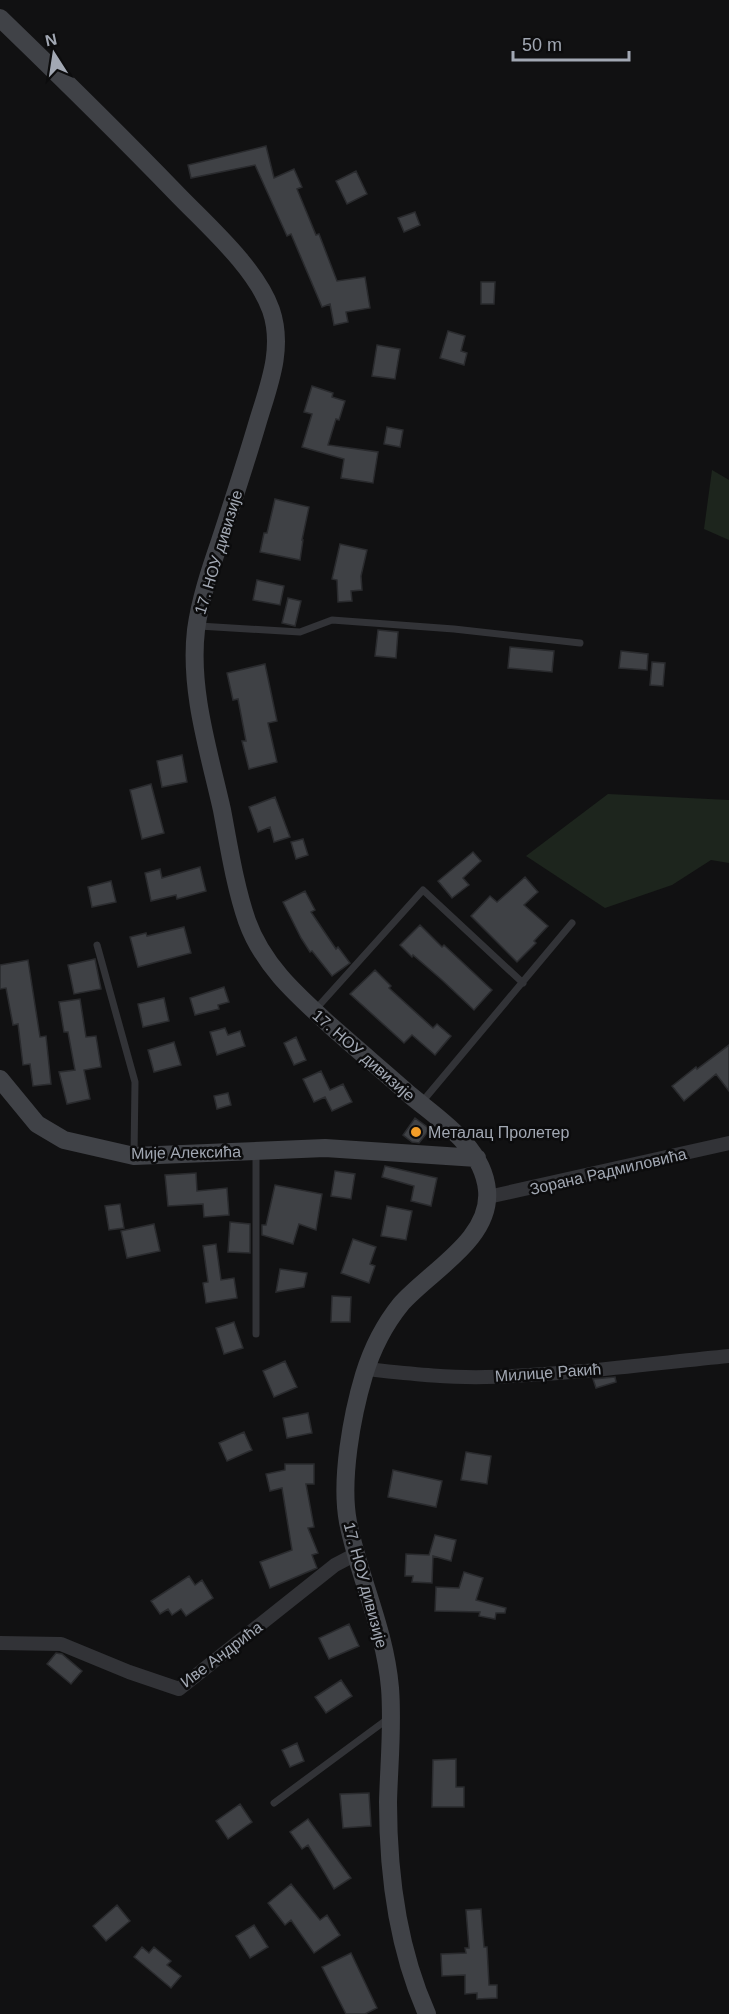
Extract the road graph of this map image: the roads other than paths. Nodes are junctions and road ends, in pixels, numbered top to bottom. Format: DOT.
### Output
graph roads {
  1 [pos="0,18"];
  2 [pos="196,626"];
  3 [pos="580,643"];
  4 [pos="572,923"];
  5 [pos="98,945"];
  6 [pos="523,983"];
  7 [pos="315,1011"];
  8 [pos="0,1078"];
  9 [pos="420,1104"];
  10 [pos="729,1143"];
  11 [pos="256,1151"];
  12 [pos="134,1156"];
  13 [pos="477,1158"];
  14 [pos="488,1197"];
  15 [pos="256,1334"];
  16 [pos="729,1356"];
  17 [pos="366,1369"];
  18 [pos="356,1554"];
  19 [pos="0,1643"];
  20 [pos="392,1716"];
  21 [pos="274,1803"];
  22 [pos="427,2014"];
  1 -- 2 [label="street, 17. НОУ дивизије"];
  2 -- 3 [label="lane"];
  2 -- 7 [label="street, 17. НОУ дивизије"];
  4 -- 6 [label="lane"];
  5 -- 12 [label="lane"];
  6 -- 7 [label="lane"];
  6 -- 9 [label="lane"];
  7 -- 9 [label="street, 17. НОУ дивизије"];
  8 -- 12 [label="street, Мије Алексића"];
  9 -- 13 [label="street, 17. НОУ дивизије"];
  10 -- 14 [label="street, Зорана Радмиловића"];
  11 -- 12 [label="street, Мије Алексића"];
  11 -- 13 [label="street, Мије Алексића"];
  11 -- 15 [label="lane, Мије Алексића"];
  13 -- 14 [label="street, 17. НОУ дивизије"];
  14 -- 17 [label="street, 17. НОУ дивизије"];
  16 -- 17 [label="street, Милице Ракић"];
  17 -- 18 [label="street, 17. НОУ дивизије"];
  18 -- 19 [label="street, Иве Андрића"];
  18 -- 20 [label="street, 17. НОУ дивизије"];
  20 -- 21 [label="lane"];
  20 -- 22 [label="street, 17. НОУ дивизије"];
}
